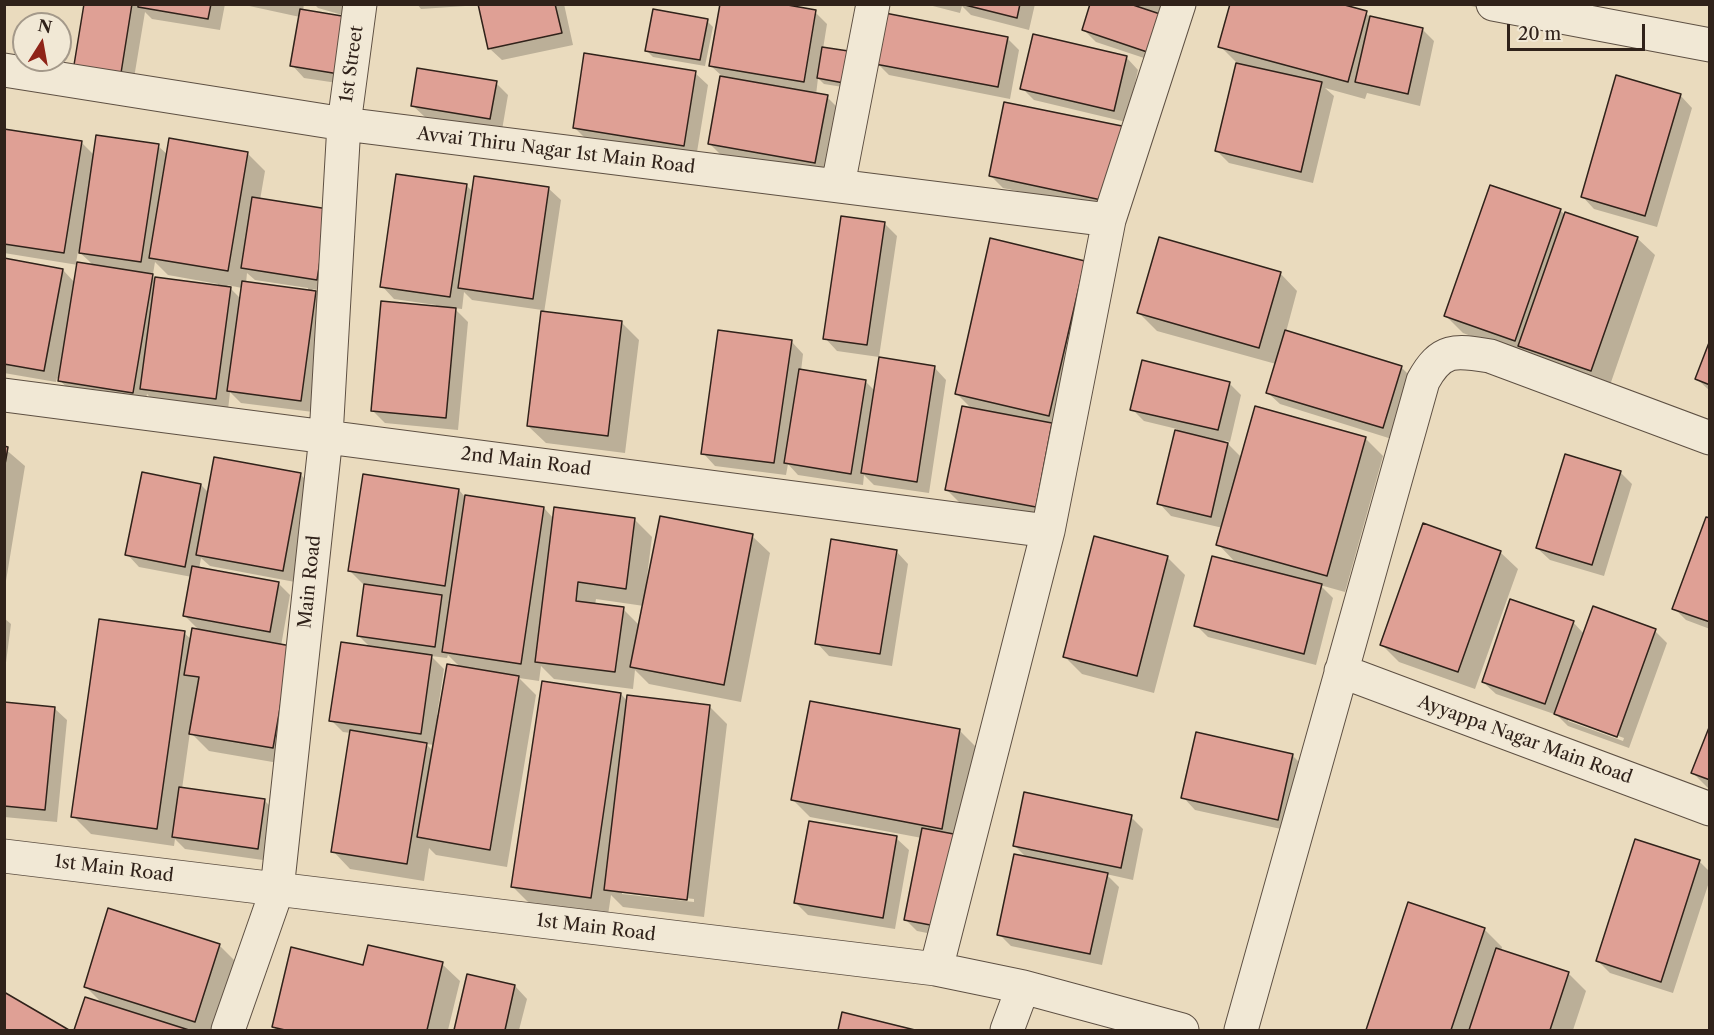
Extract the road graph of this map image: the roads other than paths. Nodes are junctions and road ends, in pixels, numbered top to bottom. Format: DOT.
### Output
graph roads {
  1 [pos="360,4"];
  2 [pos="873,4"];
  3 [pos="1179,4"];
  4 [pos="1493,4"];
  5 [pos="1710,45"];
  6 [pos="4,70"];
  7 [pos="344,124"];
  8 [pos="838,186"];
  9 [pos="1109,220"];
  10 [pos="4,395"];
  11 [pos="326,436"];
  12 [pos="1710,438"];
  13 [pos="1048,531"];
  14 [pos="1341,671"];
  15 [pos="1710,809"];
  16 [pos="4,856"];
  17 [pos="277,890"];
  18 [pos="936,969"];
  19 [pos="1023,987"];
  20 [pos="228,1030"];
  21 [pos="1007,1030"];
  22 [pos="1182,1030"];
  23 [pos="1241,1030"];
  1 -- 7 [label="street, 1st Street"];
  2 -- 8 [label="street"];
  3 -- 9 [label="street"];
  4 -- 5 [label="street"];
  6 -- 7 [label="street, Avvai Thiru Nagar 1st Main Road"];
  7 -- 8 [label="street, Avvai Thiru Nagar 1st Main Road"];
  7 -- 11 [label="street, Main Road"];
  8 -- 9 [label="street, Avvai Thiru Nagar 1st Main Road"];
  9 -- 13 [label="street"];
  10 -- 11 [label="street, 2nd Main Road"];
  11 -- 13 [label="street, 2nd Main Road"];
  11 -- 17 [label="street, Main Road"];
  12 -- 14 [label="street"];
  13 -- 18 [label="street"];
  14 -- 15 [label="street, Ayyappa Nagar Main Road"];
  14 -- 23 [label="street"];
  16 -- 17 [label="street, 1st Main Road"];
  17 -- 18 [label="street, 1st Main Road"];
  17 -- 20 [label="street, Main Road"];
  18 -- 19 [label="street, 1st Main Road"];
  19 -- 21 [label="street"];
  19 -- 22 [label="street, 1st Main Road"];
}
